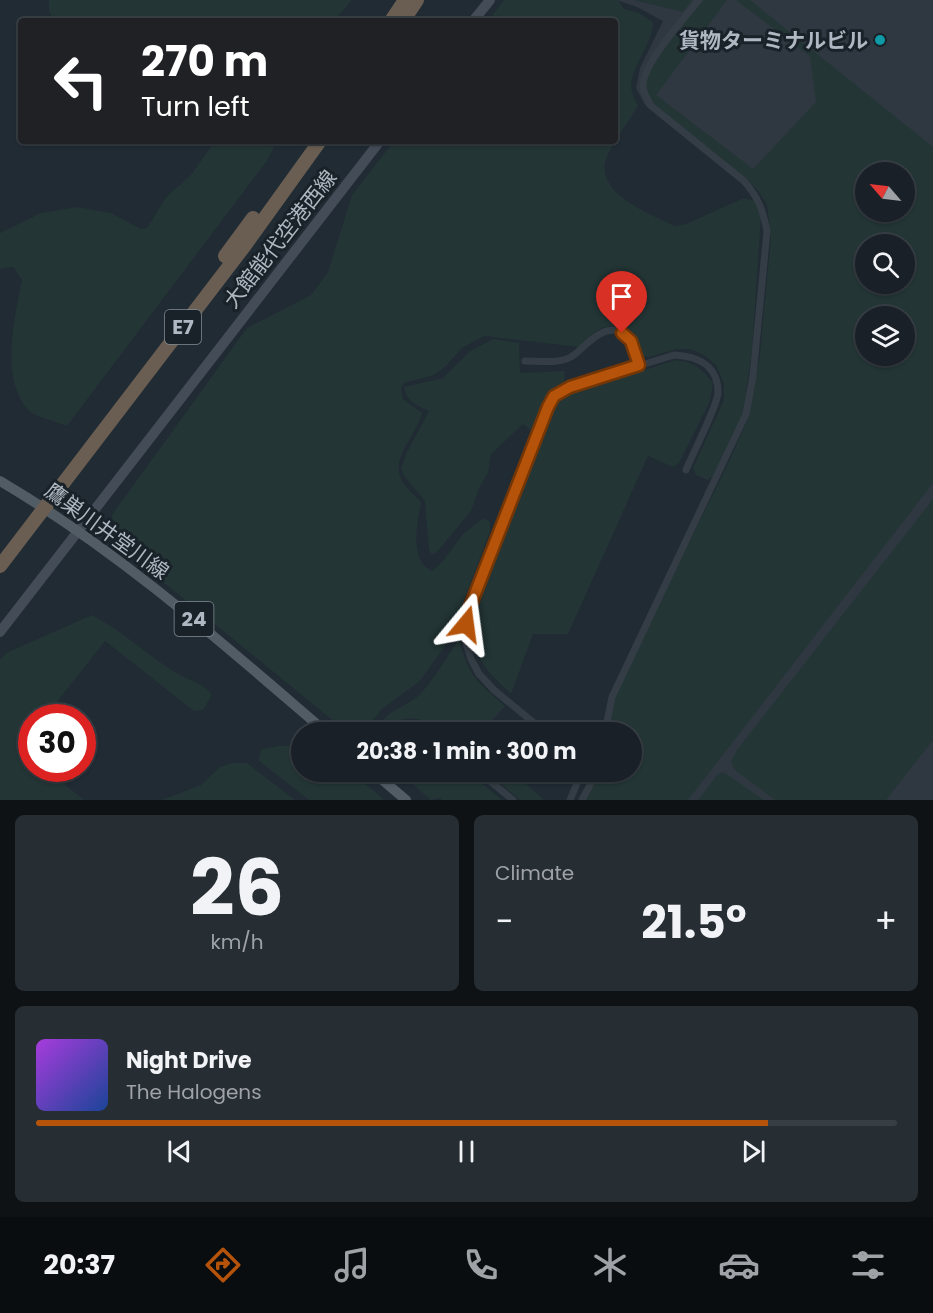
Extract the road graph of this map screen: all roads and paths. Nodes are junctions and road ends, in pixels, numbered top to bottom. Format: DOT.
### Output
graph roads {
  1 [pos="405,0"];
  2 [pos="417,0"];
  3 [pos="490,0"];
  4 [pos="699,0"];
  5 [pos="393,18"];
  6 [pos="405,18"];
  7 [pos="475,18"];
  8 [pos="307,144"];
  9 [pos="318,144"];
  10 [pos="378,144"];
  11 [pos="525,361"];
  12 [pos="639,365"];
  13 [pos="686,470"];
  14 [pos="0,481"];
  15 [pos="78,531"];
  16 [pos="0,551"];
  17 [pos="0,566"];
  18 [pos="0,632"];
  19 [pos="314,722"];
  20 [pos="533,722"];
  21 [pos="607,722"];
  22 [pos="385,782"];
  23 [pos="491,782"];
  24 [pos="577,782"];
  25 [pos="591,782"];
  26 [pos="406,800"];
  27 [pos="513,800"];
  28 [pos="570,800"];
  29 [pos="582,800"];
  1 -- 5 [label="highway"];
  2 -- 6 [label="highway"];
  3 -- 7 [label="main road"];
  4 -- 21 [label="street"];
  8 -- 16 [label="highway, E7"];
  9 -- 17 [label="highway, E7"];
  10 -- 15 [label="main road, 大館能代空港西線"];
  11 -- 12 [label="street"];
  12 -- 13 [label="street"];
  12 -- 20 [label="street"];
  14 -- 15 [label="main road, 鷹巣川井堂川線 / 24"];
  15 -- 18 [label="main road, 大館能代空港西線"];
  15 -- 19 [label="main road, 鷹巣川井堂川線 / 24"];
  22 -- 26 [label="main road"];
  23 -- 27 [label="street"];
  24 -- 28 [label="street"];
  25 -- 29 [label="street"];
}
